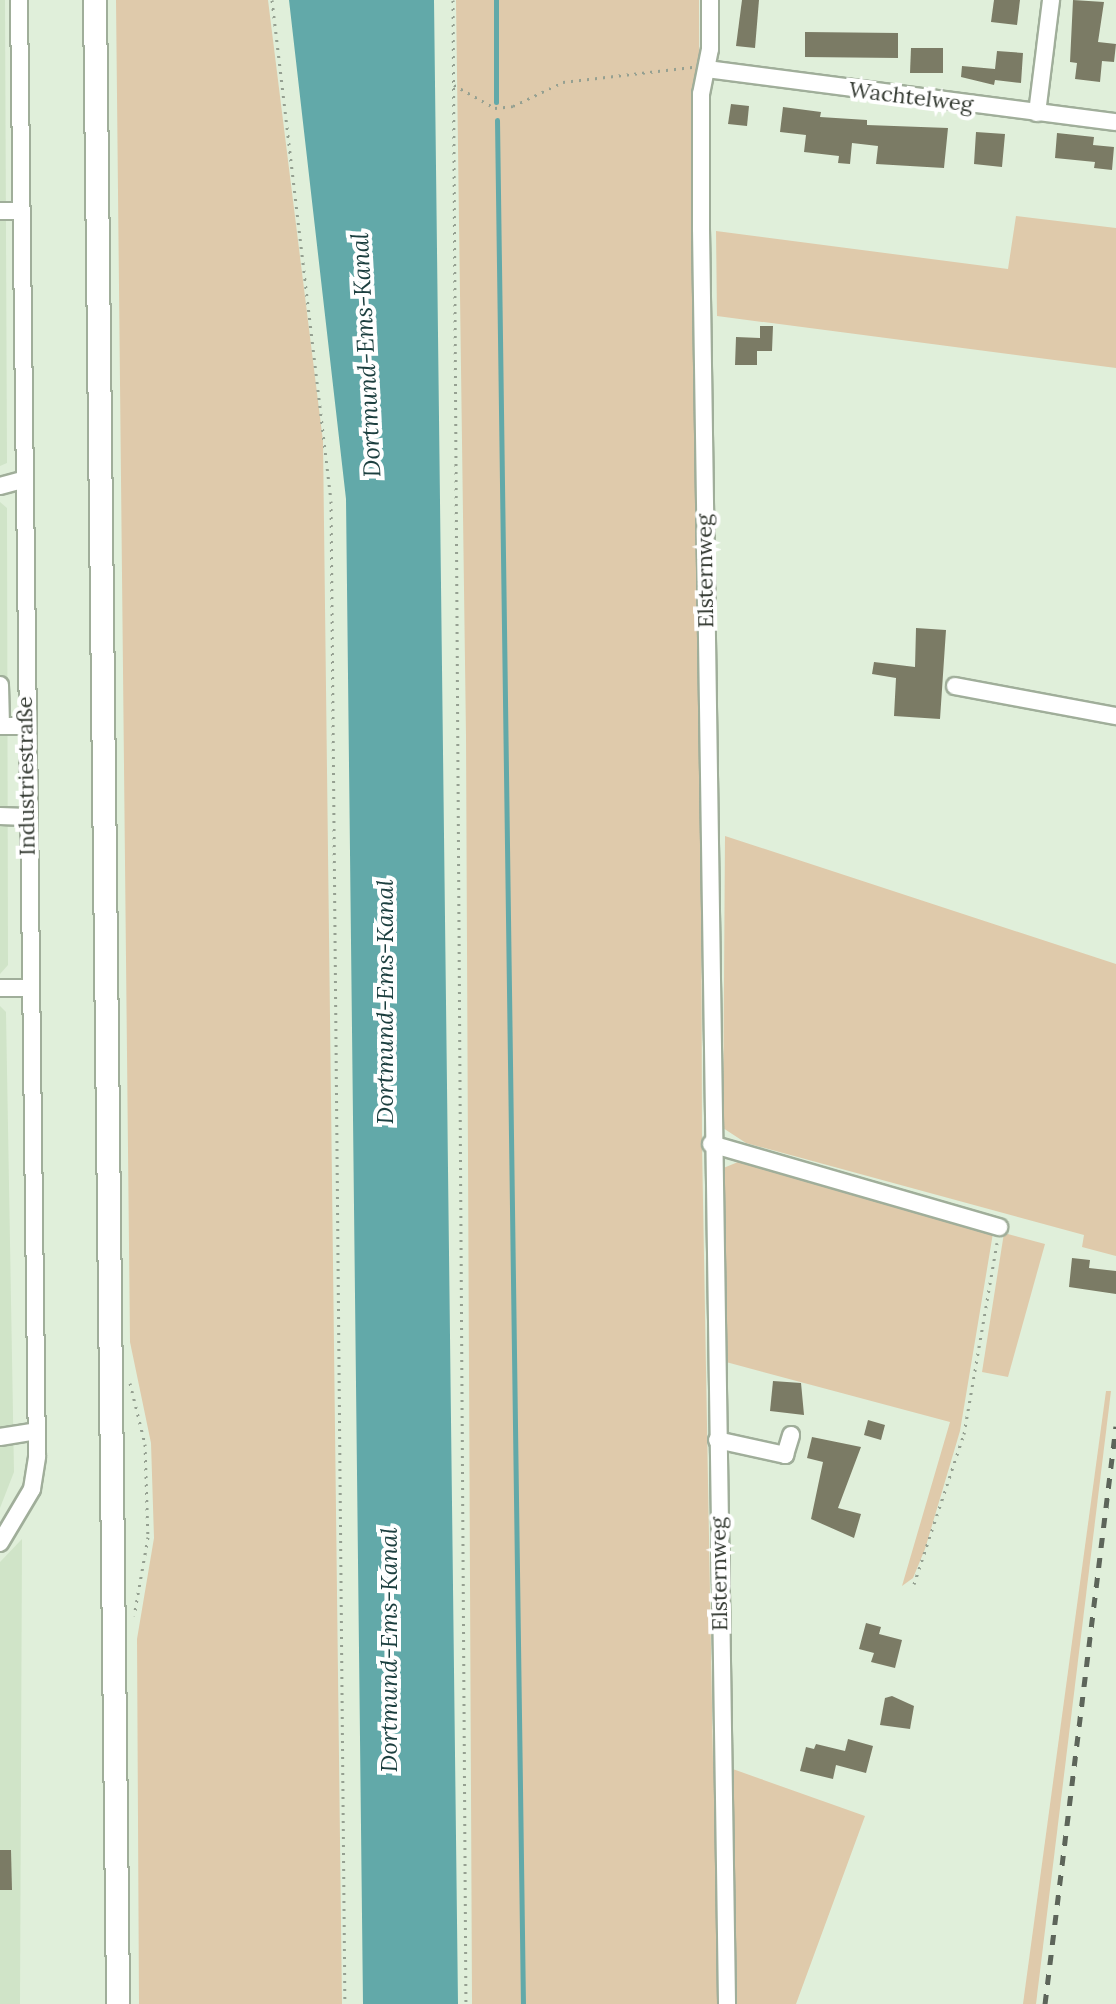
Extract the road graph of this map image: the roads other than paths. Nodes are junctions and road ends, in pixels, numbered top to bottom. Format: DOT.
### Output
graph roads {
  1 [pos="19,0"];
  2 [pos="95,0"];
  3 [pos="710,0"];
  4 [pos="1051,0"];
  5 [pos="707,69"];
  6 [pos="1037,113"];
  7 [pos="1116,122"];
  8 [pos="0,211"];
  9 [pos="21,211"];
  10 [pos="23,480"];
  11 [pos="0,486"];
  12 [pos="0,685"];
  13 [pos="955,686"];
  14 [pos="1116,716"];
  15 [pos="0,726"];
  16 [pos="26,726"];
  17 [pos="0,816"];
  18 [pos="27,817"];
  19 [pos="0,988"];
  20 [pos="29,988"];
  21 [pos="711,1144"];
  22 [pos="999,1227"];
  23 [pos="37,1431"];
  24 [pos="791,1435"];
  25 [pos="0,1437"];
  26 [pos="717,1440"];
  27 [pos="0,1543"];
  28 [pos="118,2004"];
  29 [pos="727,2004"];
  1 -- 9 [label="street, Industriestraße"];
  2 -- 28 [label="main road"];
  3 -- 5 [label="street, Elsternweg"];
  4 -- 6 [label="street"];
  5 -- 6 [label="street, Wachtelweg"];
  5 -- 21 [label="street, Elsternweg"];
  6 -- 7 [label="street, Wachtelweg"];
  8 -- 9 [label="street"];
  9 -- 10 [label="street, Industriestraße"];
  10 -- 11 [label="street"];
  10 -- 16 [label="street, Industriestraße"];
  12 -- 15 [label="street"];
  13 -- 14 [label="street"];
  15 -- 16 [label="street"];
  16 -- 18 [label="street, Industriestraße"];
  17 -- 18 [label="street"];
  18 -- 20 [label="street, Industriestraße"];
  19 -- 20 [label="street"];
  20 -- 23 [label="street, Industriestraße"];
  21 -- 22 [label="street"];
  21 -- 26 [label="street, Elsternweg"];
  23 -- 25 [label="street"];
  23 -- 27 [label="street, Industriestraße"];
  24 -- 26 [label="street"];
  26 -- 29 [label="street, Elsternweg"];
}
